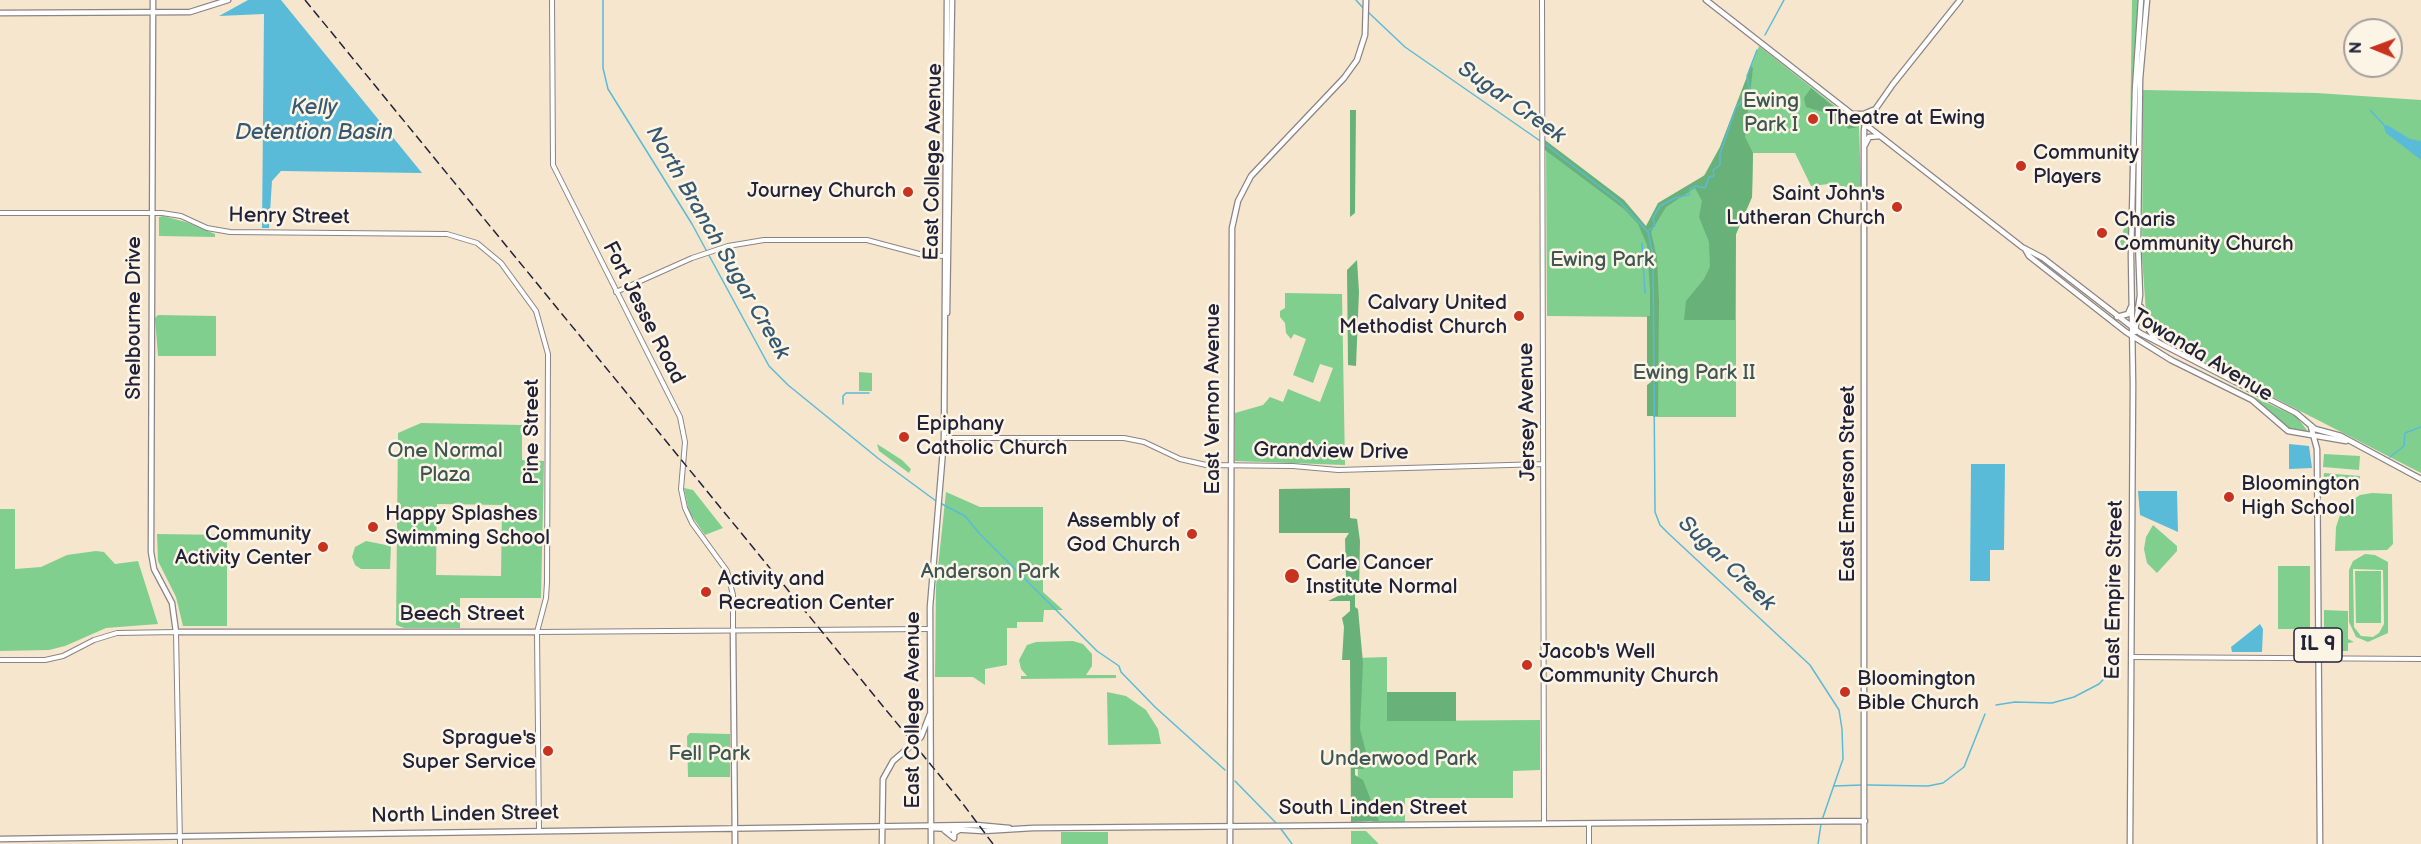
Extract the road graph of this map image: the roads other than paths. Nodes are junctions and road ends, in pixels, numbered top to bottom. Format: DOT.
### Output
graph roads {
  1 [pos="153,0"];
  2 [pos="228,0"];
  3 [pos="552,0"];
  4 [pos="946,0"];
  5 [pos="952,0"];
  6 [pos="1366,0"];
  7 [pos="1542,0"];
  8 [pos="1706,0"];
  9 [pos="1960,0"];
  10 [pos="2141,0"];
  11 [pos="2146,0"];
  12 [pos="153,12"];
  13 [pos="0,13"];
  14 [pos="1875,109"];
  15 [pos="1852,114"];
  16 [pos="1864,124"];
  17 [pos="1880,136"];
  18 [pos="1864,151"];
  19 [pos="0,213"];
  20 [pos="152,213"];
  21 [pos="472,240"];
  22 [pos="2025,249"];
  23 [pos="946,256"];
  24 [pos="616,292"];
  25 [pos="2140,295"];
  26 [pos="2132,304"];
  27 [pos="2117,316"];
  28 [pos="2134,329"];
  29 [pos="2122,330"];
  30 [pos="2132,337"];
  31 [pos="2133,348"];
  32 [pos="2167,349"];
  33 [pos="2214,372"];
  34 [pos="2210,380"];
  35 [pos="2311,427"];
  36 [pos="2315,436"];
  37 [pos="2328,437"];
  38 [pos="944,438"];
  39 [pos="2347,441"];
  40 [pos="2316,447"];
  41 [pos="1543,464"];
  42 [pos="1231,466"];
  43 [pos="2421,478"];
  44 [pos="930,629"];
  45 [pos="733,630"];
  46 [pos="176,632"];
  47 [pos="537,632"];
  48 [pos="2131,657"];
  49 [pos="2319,658"];
  50 [pos="2421,659"];
  51 [pos="0,660"];
  52 [pos="930,711"];
  53 [pos="1864,822"];
  54 [pos="1544,824"];
  55 [pos="1589,824"];
  56 [pos="1230,826"];
  57 [pos="882,828"];
  58 [pos="931,828"];
  59 [pos="1009,828"];
  60 [pos="735,829"];
  61 [pos="539,831"];
  62 [pos="180,835"];
  63 [pos="0,839"];
  64 [pos="180,844"];
  65 [pos="735,844"];
  66 [pos="882,844"];
  67 [pos="931,844"];
  68 [pos="1230,844"];
  69 [pos="1589,844"];
  70 [pos="1864,844"];
  71 [pos="2130,844"];
  72 [pos="2320,844"];
  1 -- 12 [label="main road, Shelbourne Drive"];
  2 -- 12 [label="main road"];
  3 -- 24 [label="street, Fort Jesse Road"];
  4 -- 23 [label="main road, East College Avenue"];
  5 -- 23 [label="main road, East College Avenue"];
  6 -- 42 [label="main road, East Vernon Avenue"];
  7 -- 41 [label="street, Jersey Avenue"];
  8 -- 15 [label="main road, Towanda Avenue"];
  9 -- 14 [label="main road"];
  10 -- 26 [label="main road, IL 9"];
  11 -- 25 [label="main road, IL 9"];
  12 -- 13 [label="main road"];
  12 -- 20 [label="main road, Shelbourne Drive"];
  14 -- 15 [label="main road"];
  14 -- 16 [label="main road"];
  15 -- 16 [label="main road, Towanda Avenue"];
  16 -- 17 [label="main road, Towanda Avenue"];
  16 -- 18 [label="main road, East Emerson Street"];
  17 -- 18 [label="main road"];
  17 -- 22 [label="main road, Towanda Avenue"];
  18 -- 53 [label="main road, East Emerson Street"];
  19 -- 20 [label="street, Henry Street"];
  20 -- 21 [label="street, Henry Street"];
  20 -- 46 [label="main road, Shelbourne Drive"];
  21 -- 47 [label="street, Pine Street"];
  22 -- 27 [label="main road, Towanda Avenue"];
  22 -- 29 [label="main road, Towanda Avenue"];
  23 -- 24 [label="street"];
  23 -- 38 [label="main road, East College Avenue"];
  24 -- 45 [label="street, Fort Jesse Road"];
  25 -- 28 [label="main road, IL 9"];
  25 -- 32 [label="main road, IL 9"];
  26 -- 27 [label="main road"];
  26 -- 28 [label="main road, IL 9"];
  27 -- 28 [label="main road, Towanda Avenue"];
  28 -- 30 [label="main road, IL 9"];
  28 -- 32 [label="main road, Towanda Avenue"];
  29 -- 30 [label="main road, Towanda Avenue"];
  29 -- 31 [label="main road"];
  30 -- 31 [label="main road, East Empire Street"];
  30 -- 34 [label="main road, Towanda Avenue"];
  31 -- 48 [label="main road, East Empire Street"];
  32 -- 33 [label="main road, Towanda Avenue / IL 9"];
  33 -- 34 [label="main road"];
  33 -- 35 [label="main road, Towanda Avenue / IL 9"];
  34 -- 36 [label="main road, Towanda Avenue"];
  35 -- 36 [label="main road, IL 9"];
  35 -- 39 [label="main road, Towanda Avenue"];
  36 -- 37 [label="main road, Towanda Avenue"];
  36 -- 40 [label="main road, IL 9"];
  37 -- 39 [label="main road, Towanda Avenue"];
  37 -- 40 [label="main road"];
  38 -- 42 [label="street, Grandview Drive"];
  38 -- 44 [label="main road, East College Avenue"];
  39 -- 43 [label="main road, Towanda Avenue"];
  40 -- 49 [label="main road, IL 9"];
  41 -- 42 [label="street, Grandview Drive"];
  41 -- 54 [label="street, Jersey Avenue"];
  42 -- 56 [label="main road, East Vernon Avenue"];
  44 -- 45 [label="street, Beech Street"];
  44 -- 52 [label="main road, East College Avenue"];
  45 -- 47 [label="street, Beech Street"];
  45 -- 60 [label="main road"];
  46 -- 47 [label="main road, Beech Street"];
  46 -- 51 [label="street, Beech Street"];
  46 -- 62 [label="street"];
  47 -- 61 [label="street, Pine Street"];
  48 -- 49 [label="street"];
  48 -- 71 [label="main road, East Empire Street"];
  49 -- 50 [label="street"];
  49 -- 72 [label="main road, IL 9"];
  52 -- 57 [label="main road"];
  52 -- 58 [label="main road, East College Avenue"];
  53 -- 55 [label="main road, South Linden Street"];
  53 -- 70 [label="main road, East Emerson Street"];
  54 -- 55 [label="main road, South Linden Street"];
  54 -- 56 [label="main road, South Linden Street"];
  55 -- 69 [label="street"];
  56 -- 59 [label="main road, South Linden Street"];
  56 -- 68 [label="main road, East Vernon Avenue"];
  57 -- 58 [label="main road, North Linden Street"];
  57 -- 60 [label="main road, North Linden Street"];
  57 -- 66 [label="main road"];
  58 -- 59 [label="main road, South Linden Street"];
  58 -- 59 [label="main road, South Linden Street"];
  58 -- 67 [label="main road, East College Avenue"];
  60 -- 61 [label="main road, North Linden Street"];
  60 -- 65 [label="main road"];
  61 -- 62 [label="main road, North Linden Street"];
  62 -- 63 [label="main road, North Linden Street"];
  62 -- 64 [label="street"];
}
